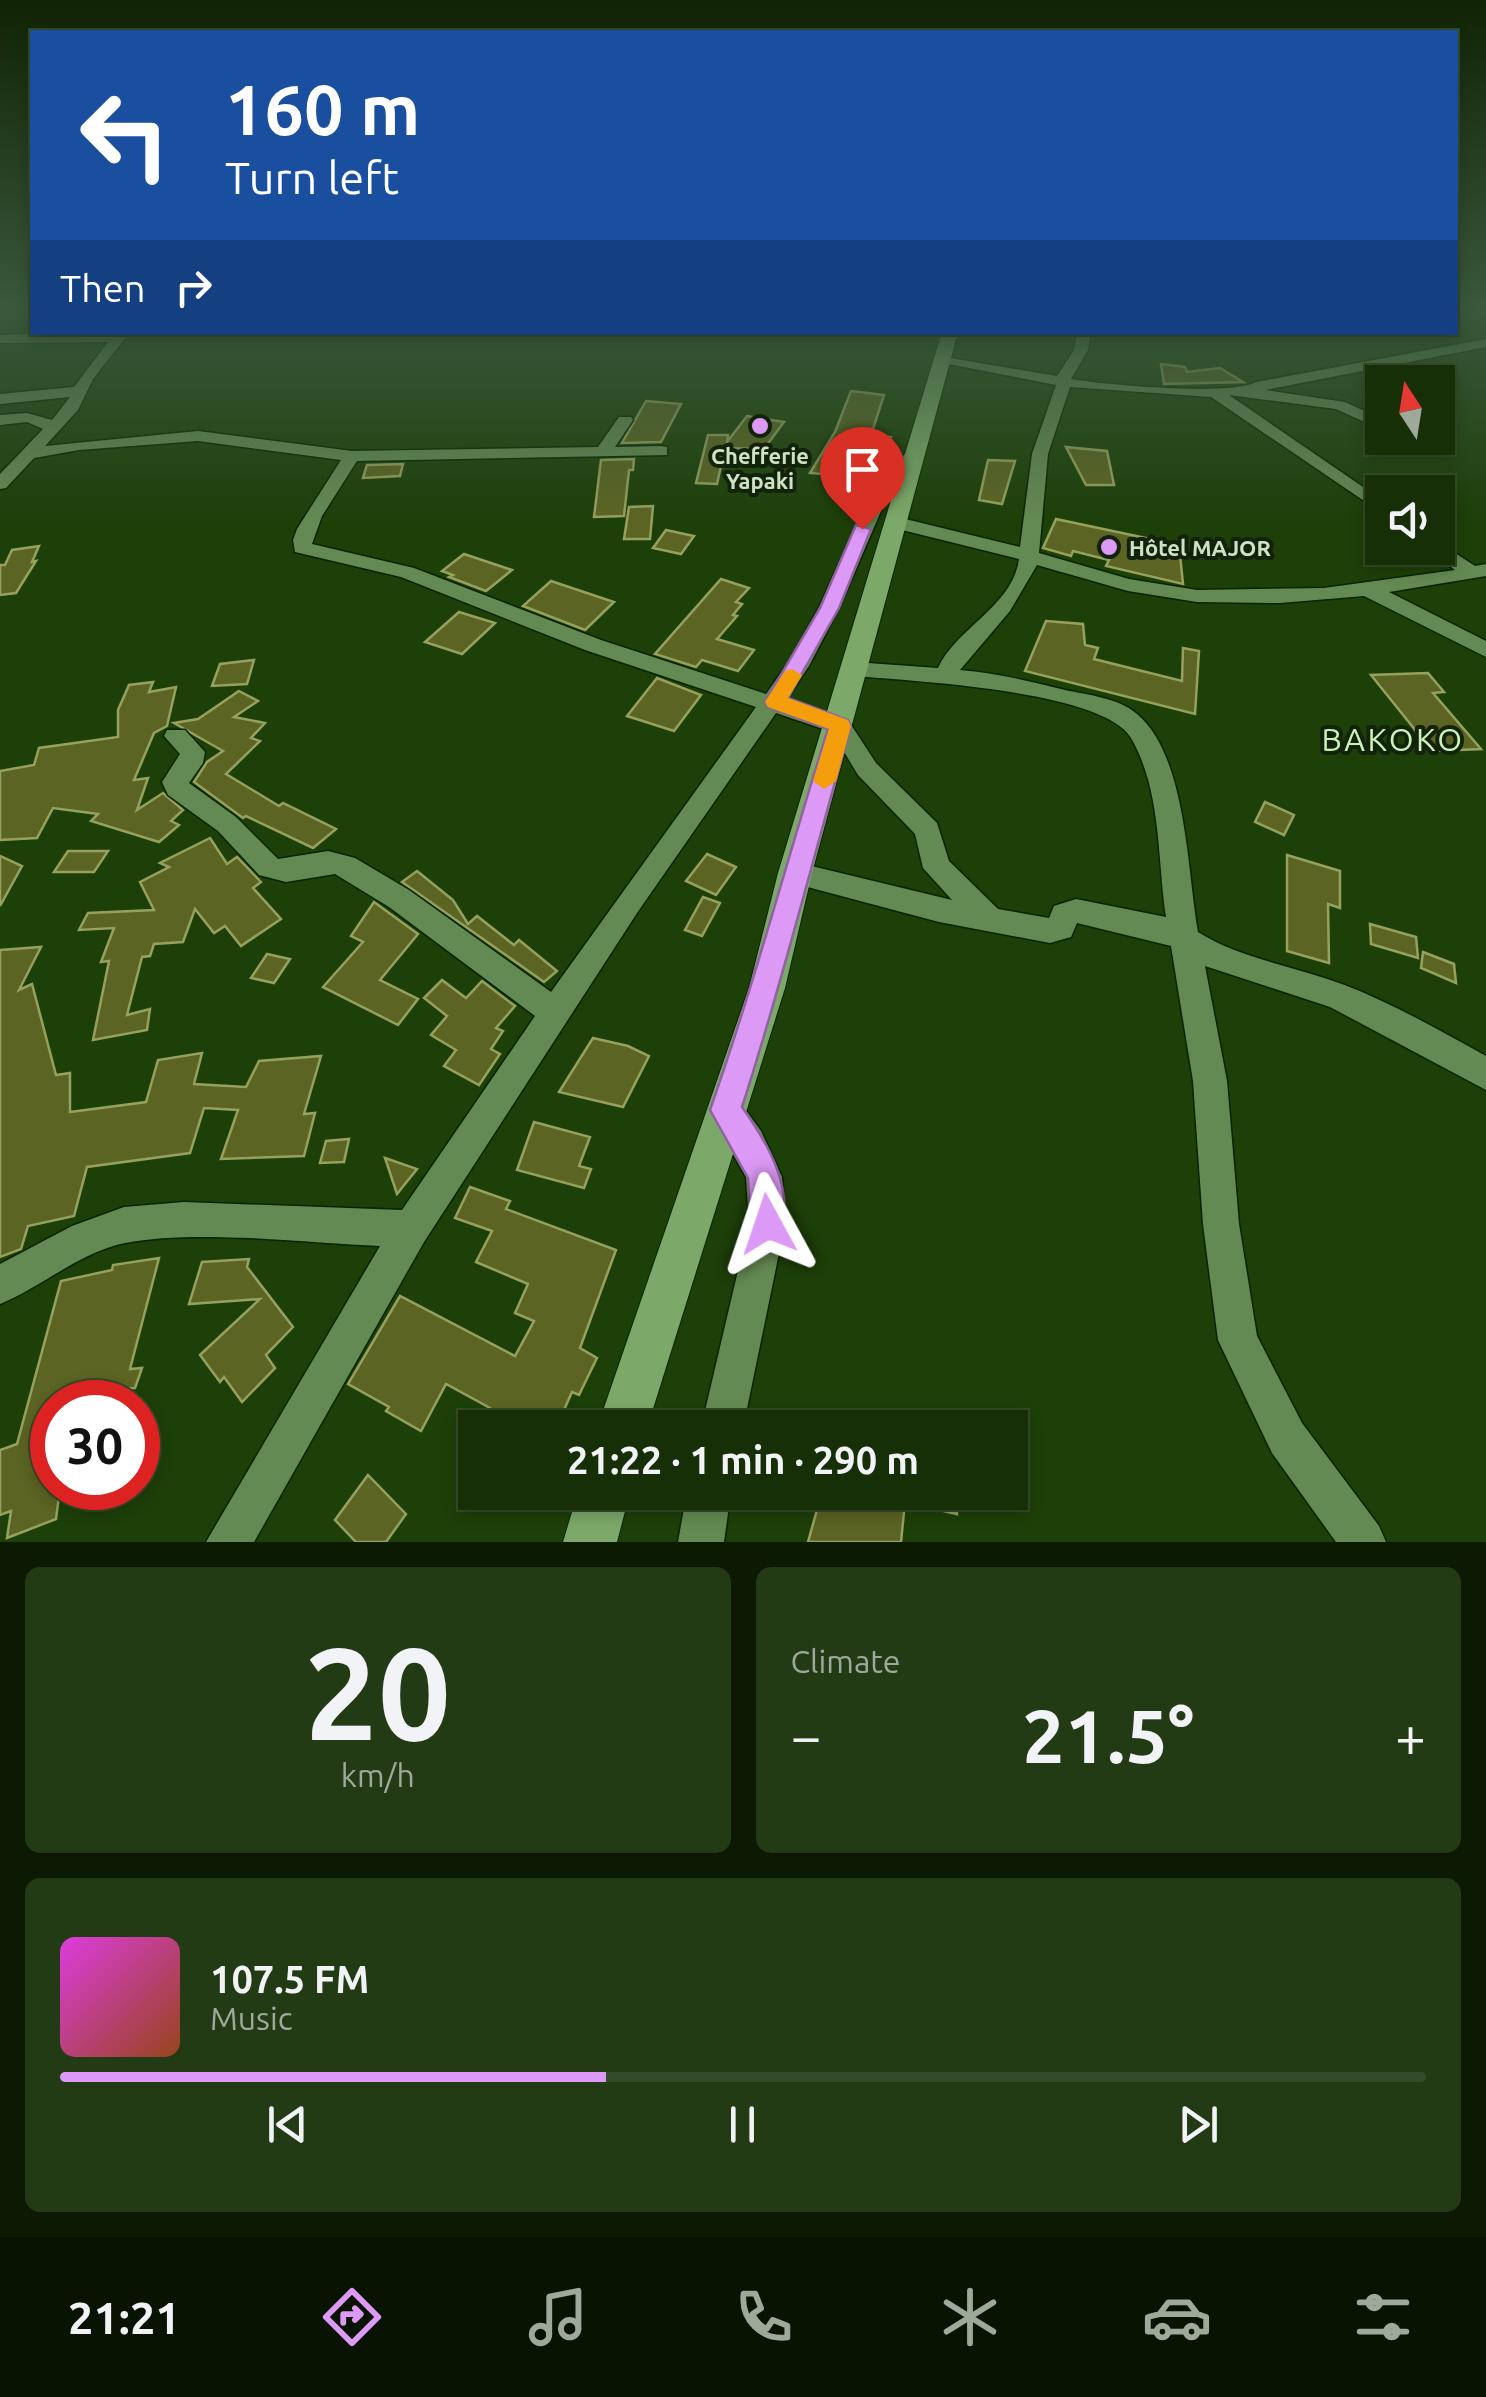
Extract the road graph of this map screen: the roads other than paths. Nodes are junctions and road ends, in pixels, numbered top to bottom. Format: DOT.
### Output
graph roads {
  1 [pos="90,377"];
  2 [pos="938,377"];
  3 [pos="1043,377"];
  4 [pos="1065,377"];
  5 [pos="1307,377"];
  6 [pos="1062,383"];
  7 [pos="1236,390"];
  8 [pos="80,391"];
  9 [pos="1216,394"];
  10 [pos="0,398"];
  11 [pos="1365,417"];
  12 [pos="0,420"];
  13 [pos="625,420"];
  14 [pos="52,428"];
  15 [pos="605,450"];
  16 [pos="661,451"];
  17 [pos="917,453"];
  18 [pos="27,454"];
  19 [pos="352,456"];
  20 [pos="1,482"];
  21 [pos="1365,496"];
  22 [pos="897,524"];
  23 [pos="1027,558"];
  24 [pos="1455,558"];
  25 [pos="1479,571"];
  26 [pos="1365,588"];
  27 [pos="1486,650"];
  28 [pos="854,669"];
  29 [pos="947,673"];
  30 [pos="775,702"];
  31 [pos="840,726"];
  32 [pos="176,736"];
  33 [pos="795,873"];
  34 [pos="988,918"];
  35 [pos="1186,938"];
  36 [pos="554,1011"];
  37 [pos="1486,1074"];
  38 [pos="726,1110"];
  39 [pos="410,1229"];
  40 [pos="0,1285"];
  41 [pos="628,1410"];
  42 [pos="726,1410"];
  43 [pos="599,1510"];
  44 [pos="706,1510"];
  45 [pos="229,1542"];
  46 [pos="590,1542"];
  47 [pos="701,1542"];
  48 [pos="1364,1542"];
  1 -- 8 [label="street"];
  2 -- 17 [label="highway"];
  3 -- 6 [label="street"];
  4 -- 6 [label="street"];
  5 -- 7 [label="street"];
  6 -- 9 [label="street"];
  6 -- 23 [label="street"];
  7 -- 9 [label="street"];
  7 -- 11 [label="street"];
  8 -- 10 [label="street"];
  8 -- 14 [label="street"];
  9 -- 21 [label="street"];
  12 -- 14 [label="street"];
  13 -- 15 [label="street"];
  14 -- 18 [label="street"];
  15 -- 16 [label="street"];
  15 -- 19 [label="street"];
  17 -- 22 [label="highway"];
  17 -- 30 [label="street"];
  18 -- 19 [label="street"];
  18 -- 20 [label="street"];
  19 -- 30 [label="street"];
  22 -- 23 [label="street"];
  22 -- 28 [label="highway"];
  23 -- 26 [label="street"];
  23 -- 29 [label="street"];
  24 -- 25 [label="street"];
  25 -- 26 [label="street"];
  26 -- 27 [label="street"];
  28 -- 29 [label="street"];
  28 -- 31 [label="highway"];
  29 -- 35 [label="street"];
  30 -- 31 [label="street"];
  30 -- 36 [label="street"];
  31 -- 33 [label="highway"];
  31 -- 34 [label="street"];
  32 -- 36 [label="street"];
  33 -- 34 [label="street"];
  33 -- 38 [label="highway"];
  34 -- 35 [label="street"];
  35 -- 37 [label="street"];
  35 -- 48 [label="street"];
  36 -- 39 [label="street"];
  38 -- 41 [label="highway"];
  38 -- 42 [label="street"];
  39 -- 40 [label="street"];
  39 -- 45 [label="street"];
  43 -- 46 [label="highway"];
  44 -- 47 [label="street"];
}
